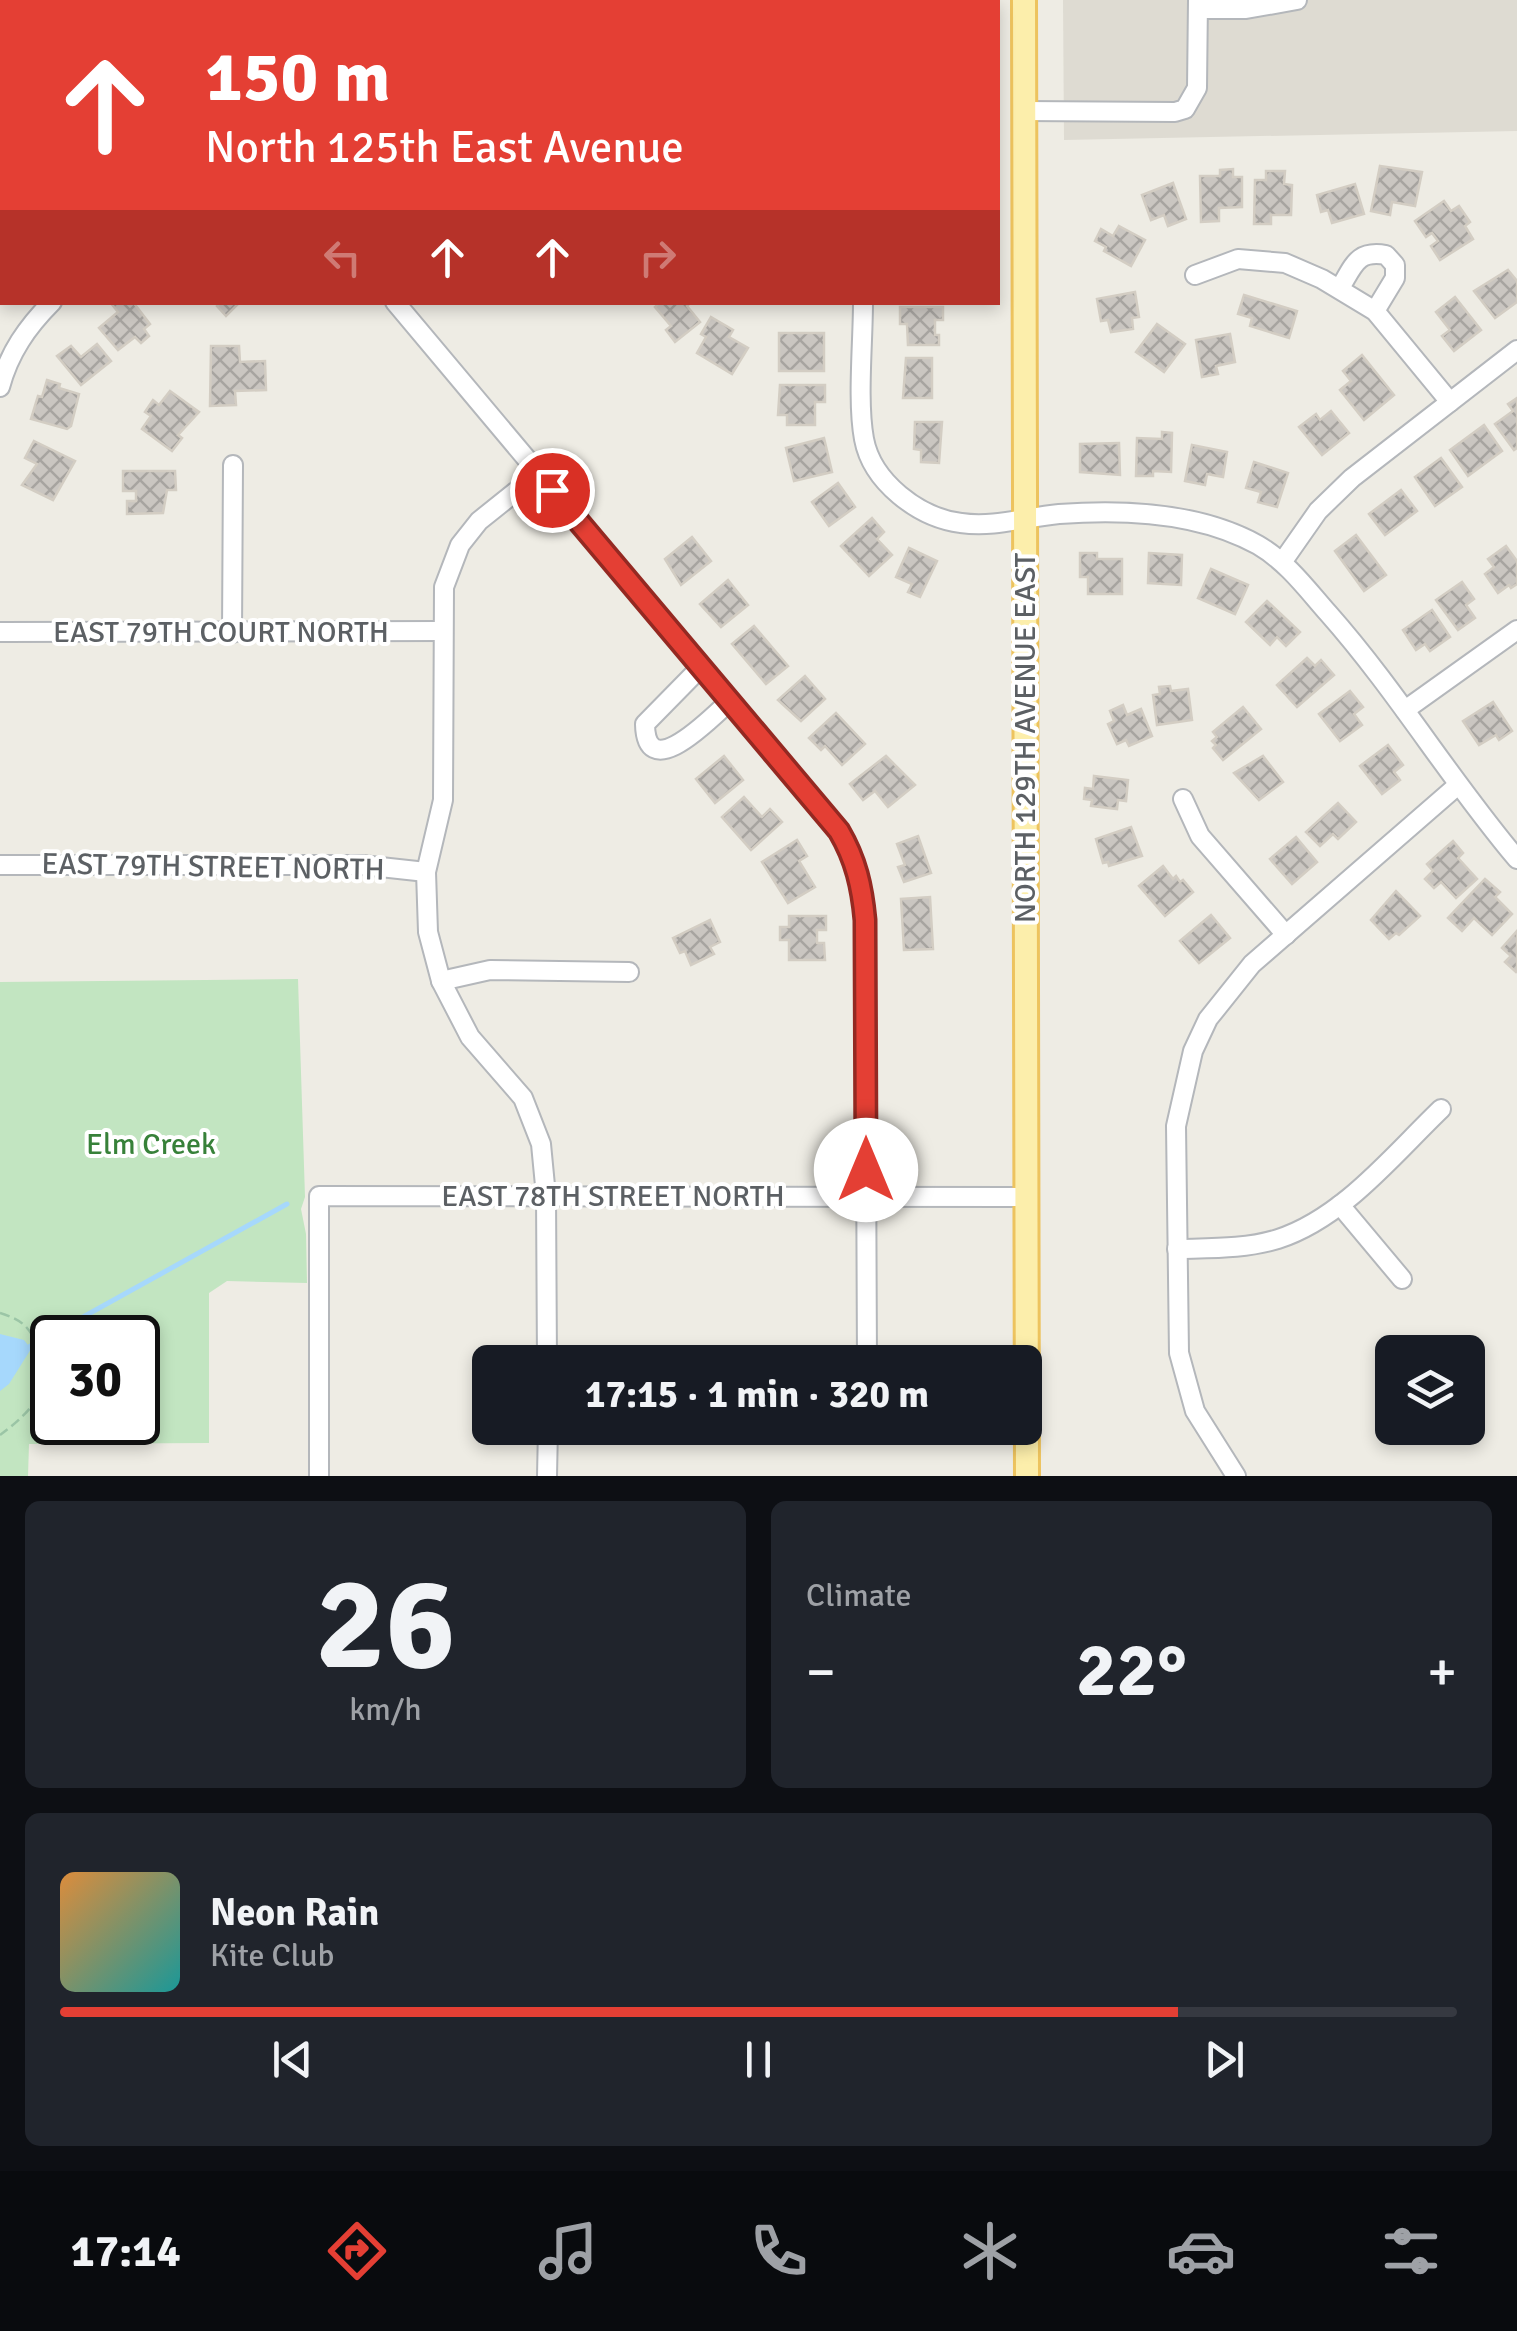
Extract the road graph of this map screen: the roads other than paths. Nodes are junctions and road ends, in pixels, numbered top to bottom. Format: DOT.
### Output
graph roads {
  1 [pos="1024,0"];
  2 [pos="1297,0"];
  3 [pos="1198,4"];
  4 [pos="1024,111"];
  5 [pos="1195,275"];
  6 [pos="1340,288"];
  7 [pos="49,305"];
  8 [pos="398,305"];
  9 [pos="863,305"];
  10 [pos="1376,311"];
  11 [pos="1517,350"];
  12 [pos="0,387"];
  13 [pos="1450,402"];
  14 [pos="233,465"];
  15 [pos="539,473"];
  16 [pos="1025,519"];
  17 [pos="1283,562"];
  18 [pos="1517,630"];
  19 [pos="443,631"];
  20 [pos="0,632"];
  21 [pos="232,632"];
  22 [pos="701,667"];
  23 [pos="730,702"];
  24 [pos="1405,710"];
  25 [pos="1458,785"];
  26 [pos="1183,799"];
  27 [pos="1517,859"];
  28 [pos="0,865"];
  29 [pos="426,872"];
  30 [pos="1286,936"];
  31 [pos="629,972"];
  32 [pos="441,981"];
  33 [pos="1441,1109"];
  34 [pos="546,1196"];
  35 [pos="866,1196"];
  36 [pos="1026,1197"];
  37 [pos="1340,1205"];
  38 [pos="1177,1250"];
  39 [pos="1402,1279"];
  40 [pos="547,1345"];
  41 [pos="867,1345"];
  42 [pos="548,1445"];
  43 [pos="319,1476"];
  44 [pos="548,1476"];
  45 [pos="1028,1476"];
  46 [pos="1236,1476"];
  1 -- 4 [label="main road, NORTH 129TH AVENUE EAST"];
  2 -- 3 [label="street"];
  3 -- 4 [label="street"];
  4 -- 16 [label="main road, NORTH 129TH AVENUE EAST"];
  5 -- 6 [label="street"];
  6 -- 10 [label="street"];
  6 -- 10 [label="street"];
  7 -- 12 [label="street"];
  8 -- 15 [label="street"];
  9 -- 16 [label="street"];
  10 -- 13 [label="street"];
  11 -- 13 [label="street"];
  13 -- 17 [label="street"];
  14 -- 21 [label="street"];
  15 -- 19 [label="street"];
  15 -- 22 [label="street"];
  16 -- 17 [label="street"];
  16 -- 36 [label="main road, NORTH 129TH AVENUE EAST"];
  17 -- 24 [label="street"];
  18 -- 24 [label="street"];
  19 -- 21 [label="street, EAST 79TH COURT NORTH"];
  19 -- 29 [label="street"];
  20 -- 21 [label="street, EAST 79TH COURT NORTH"];
  22 -- 23 [label="street"];
  22 -- 23 [label="street"];
  23 -- 35 [label="street"];
  24 -- 25 [label="street"];
  25 -- 27 [label="street"];
  25 -- 30 [label="street"];
  26 -- 30 [label="street"];
  28 -- 29 [label="street, EAST 79TH STREET NORTH"];
  29 -- 32 [label="street"];
  30 -- 38 [label="street"];
  31 -- 32 [label="street"];
  32 -- 34 [label="street"];
  33 -- 37 [label="street"];
  34 -- 35 [label="street, EAST 78TH STREET NORTH"];
  34 -- 40 [label="street"];
  34 -- 43 [label="street, EAST 78TH STREET NORTH"];
  35 -- 36 [label="street, EAST 78TH STREET NORTH"];
  35 -- 41 [label="street"];
  36 -- 45 [label="main road, NORTH 129TH AVENUE EAST"];
  37 -- 38 [label="street"];
  37 -- 39 [label="street"];
  38 -- 46 [label="street"];
  42 -- 44 [label="street"];
}
